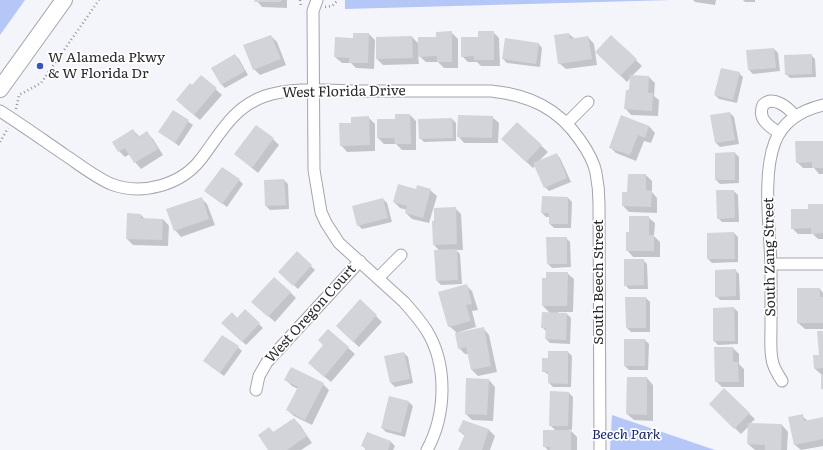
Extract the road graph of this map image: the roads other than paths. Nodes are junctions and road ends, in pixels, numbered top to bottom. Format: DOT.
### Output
graph roads {
  1 [pos="64,0"];
  2 [pos="317,0"];
  3 [pos="0,89"];
  4 [pos="313,90"];
  5 [pos="588,102"];
  6 [pos="823,105"];
  7 [pos="551,110"];
  8 [pos="0,111"];
  9 [pos="795,116"];
  10 [pos="568,123"];
  11 [pos="779,133"];
  12 [pos="401,255"];
  13 [pos="360,261"];
  14 [pos="771,264"];
  15 [pos="823,264"];
  16 [pos="378,278"];
  17 [pos="782,381"];
  18 [pos="256,390"];
  19 [pos="427,450"];
  20 [pos="600,450"];
  1 -- 3 [label="main road"];
  2 -- 4 [label="street"];
  4 -- 7 [label="street, West Florida Drive"];
  4 -- 8 [label="street, West Florida Drive"];
  4 -- 13 [label="street"];
  5 -- 10 [label="street"];
  6 -- 9 [label="street, South Zang Street"];
  7 -- 10 [label="street, South Beech Street"];
  9 -- 11 [label="street, South Zang Street"];
  9 -- 11 [label="street"];
  10 -- 20 [label="street, South Beech Street"];
  11 -- 14 [label="street, South Zang Street"];
  12 -- 16 [label="street"];
  13 -- 16 [label="street"];
  13 -- 18 [label="street, West Oregon Court"];
  14 -- 15 [label="street"];
  14 -- 17 [label="street, South Zang Street"];
  16 -- 19 [label="street"];
}
